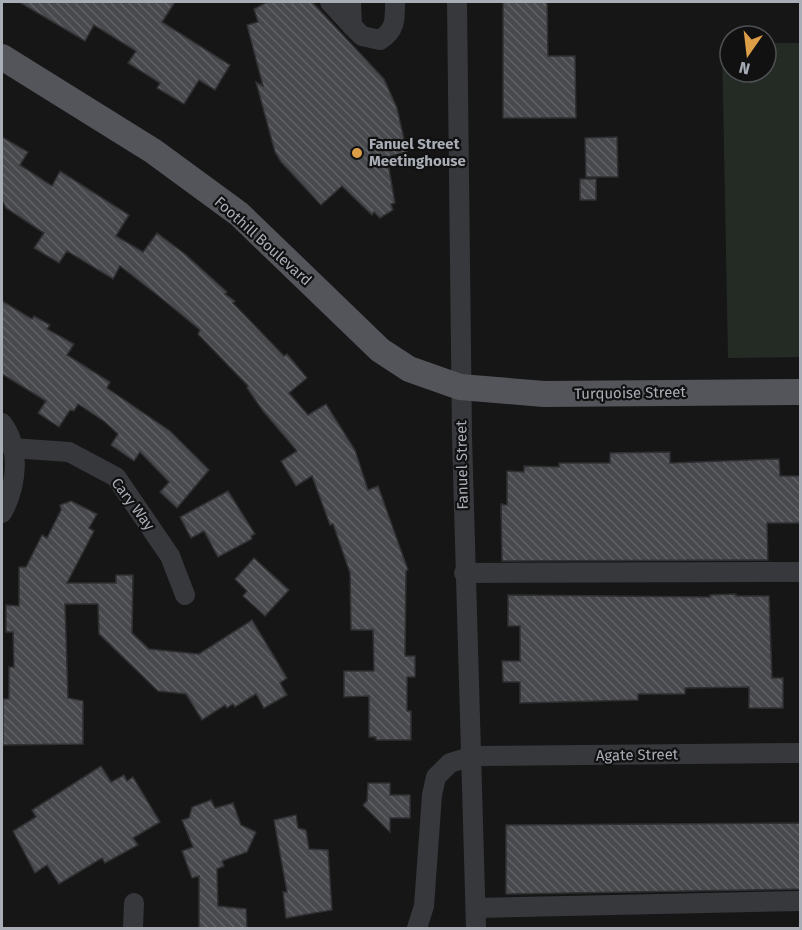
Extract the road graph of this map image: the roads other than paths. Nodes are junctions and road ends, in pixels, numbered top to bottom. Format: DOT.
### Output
graph roads {
  1 [pos="330,2"];
  2 [pos="351,2"];
  3 [pos="395,2"];
  4 [pos="457,2"];
  5 [pos="352,26"];
  6 [pos="2,57"];
  7 [pos="460,387"];
  8 [pos="801,392"];
  9 [pos="2,423"];
  10 [pos="12,448"];
  11 [pos="2,513"];
  12 [pos="801,572"];
  13 [pos="464,573"];
  14 [pos="185,595"];
  15 [pos="801,753"];
  16 [pos="472,756"];
  17 [pos="801,901"];
  18 [pos="134,903"];
  19 [pos="476,908"];
  20 [pos="133,928"];
  21 [pos="417,928"];
  22 [pos="476,928"];
  1 -- 5 [label="street"];
  2 -- 5 [label="street"];
  3 -- 5 [label="street"];
  4 -- 7 [label="street, Fanuel Street"];
  6 -- 7 [label="main road, Foothill Boulevard"];
  7 -- 8 [label="main road, Turquoise Street"];
  7 -- 13 [label="street, Fanuel Street"];
  9 -- 10 [label="street"];
  10 -- 11 [label="street"];
  10 -- 14 [label="street, Cary Way"];
  12 -- 13 [label="street"];
  13 -- 16 [label="street, Fanuel Street"];
  15 -- 16 [label="street, Agate Street"];
  16 -- 19 [label="street, Fanuel Street"];
  16 -- 21 [label="street"];
  17 -- 19 [label="street"];
  18 -- 20 [label="street"];
  19 -- 22 [label="street, Fanuel Street"];
}
